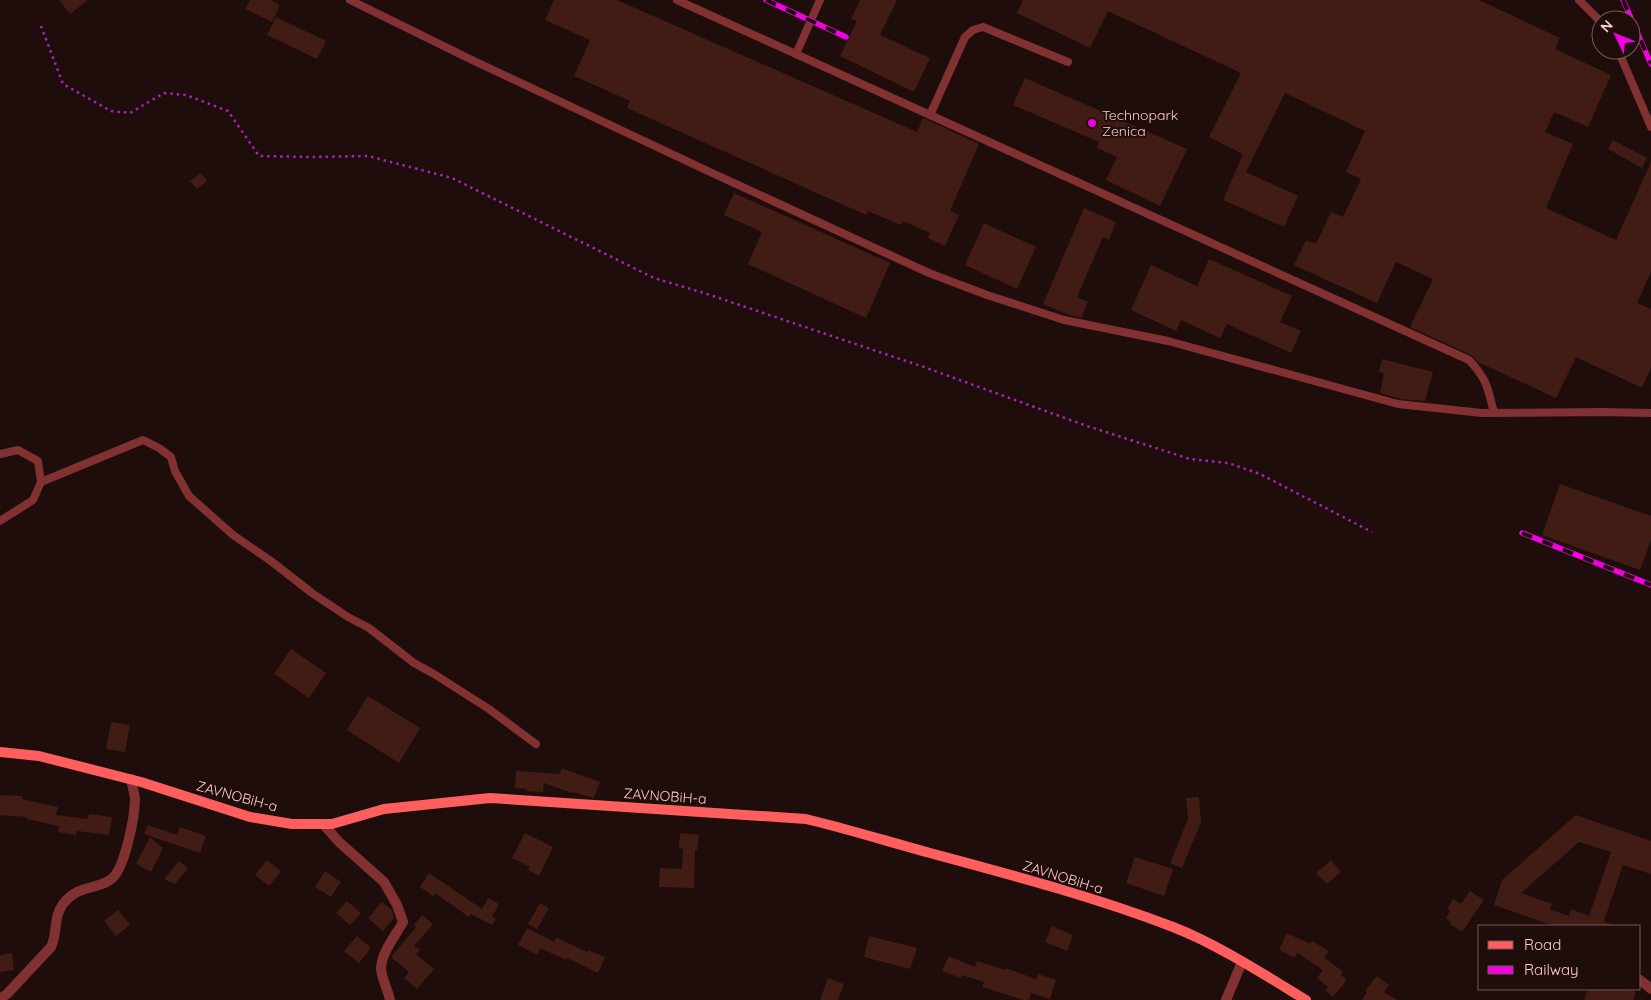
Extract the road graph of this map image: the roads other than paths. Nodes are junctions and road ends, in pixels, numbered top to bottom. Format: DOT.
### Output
graph roads {
  1 [pos="350,0"];
  2 [pos="677,0"];
  3 [pos="820,0"];
  4 [pos="1579,0"];
  5 [pos="686,2"];
  6 [pos="1591,12"];
  7 [pos="796,54"];
  8 [pos="1622,60"];
  9 [pos="1068,62"];
  10 [pos="930,115"];
  11 [pos="1651,127"];
  12 [pos="1494,413"];
  13 [pos="1651,413"];
  14 [pos="0,454"];
  15 [pos="41,482"];
  16 [pos="0,521"];
  17 [pos="536,744"];
  18 [pos="0,752"];
  19 [pos="131,779"];
  20 [pos="323,824"];
  21 [pos="1242,962"];
  22 [pos="1641,981"];
  23 [pos="1651,989"];
  24 [pos="0,999"];
  25 [pos="390,1000"];
  26 [pos="1226,1000"];
  27 [pos="1306,1000"];
  1 -- 12 [label="lane"];
  2 -- 5 [label="lane"];
  3 -- 7 [label="lane"];
  4 -- 6 [label="lane"];
  5 -- 7 [label="lane"];
  7 -- 10 [label="lane"];
  8 -- 11 [label="lane"];
  9 -- 10 [label="lane"];
  10 -- 12 [label="lane"];
  12 -- 13 [label="lane"];
  14 -- 15 [label="lane"];
  15 -- 16 [label="lane"];
  15 -- 17 [label="lane"];
  18 -- 19 [label="main road, ZAVNOBiH-a"];
  19 -- 20 [label="main road, ZAVNOBiH-a"];
  19 -- 24 [label="street"];
  20 -- 21 [label="main road, ZAVNOBiH-a"];
  20 -- 25 [label="street"];
  21 -- 26 [label="street"];
  21 -- 27 [label="main road, ZAVNOBiH-a"];
  22 -- 23 [label="street"];
}
